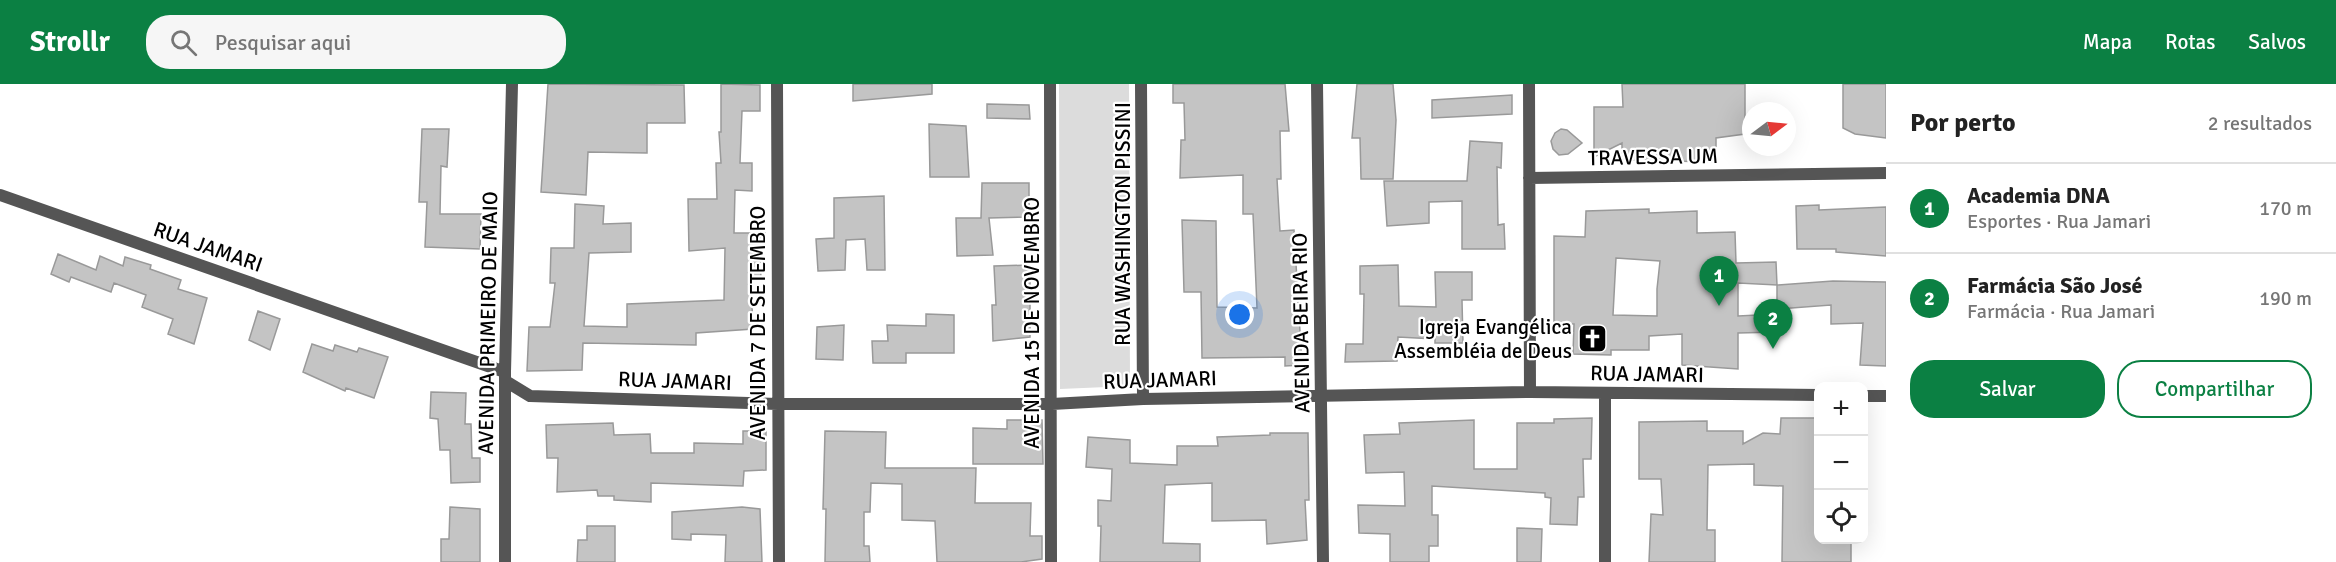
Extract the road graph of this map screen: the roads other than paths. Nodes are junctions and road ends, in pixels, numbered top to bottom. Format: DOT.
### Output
graph roads {
  1 [pos="512,84"];
  2 [pos="777,84"];
  3 [pos="1050,84"];
  4 [pos="1141,84"];
  5 [pos="1317,84"];
  6 [pos="1529,84"];
  7 [pos="1886,173"];
  8 [pos="1529,178"];
  9 [pos="0,195"];
  10 [pos="506,377"];
  11 [pos="1530,392"];
  12 [pos="1605,393"];
  13 [pos="1814,395"];
  14 [pos="1322,396"];
  15 [pos="1868,396"];
  16 [pos="1886,396"];
  17 [pos="1143,399"];
  18 [pos="778,404"];
  19 [pos="1052,405"];
  20 [pos="505,562"];
  21 [pos="779,562"];
  22 [pos="1051,562"];
  23 [pos="1323,562"];
  24 [pos="1605,562"];
  1 -- 10 [label="street, AVENIDA PRIMEIRO DE MAIO"];
  2 -- 18 [label="street, AVENIDA 7 DE SETEMBRO"];
  3 -- 19 [label="street, AVENIDA 15 DE NOVEMBRO"];
  4 -- 17 [label="street, RUA WASHINGTON PISSINI"];
  5 -- 14 [label="street, AVENIDA BEIRA RIO"];
  6 -- 8 [label="street"];
  7 -- 8 [label="street, TRAVESSA UM"];
  8 -- 11 [label="street"];
  9 -- 10 [label="street, RUA JAMARI"];
  10 -- 18 [label="street, RUA JAMARI"];
  10 -- 20 [label="street, AVENIDA PRIMEIRO DE MAIO"];
  11 -- 12 [label="street, RUA JAMARI"];
  11 -- 14 [label="street, RUA JAMARI"];
  12 -- 13 [label="street, RUA JAMARI"];
  12 -- 24 [label="street"];
  14 -- 17 [label="street, RUA JAMARI"];
  14 -- 23 [label="street, AVENIDA BEIRA RIO"];
  15 -- 16 [label="street"];
  17 -- 19 [label="street, RUA JAMARI"];
  18 -- 19 [label="street, RUA JAMARI"];
  18 -- 21 [label="street, AVENIDA 7 DE SETEMBRO"];
  19 -- 22 [label="street, AVENIDA 15 DE NOVEMBRO"];
}
